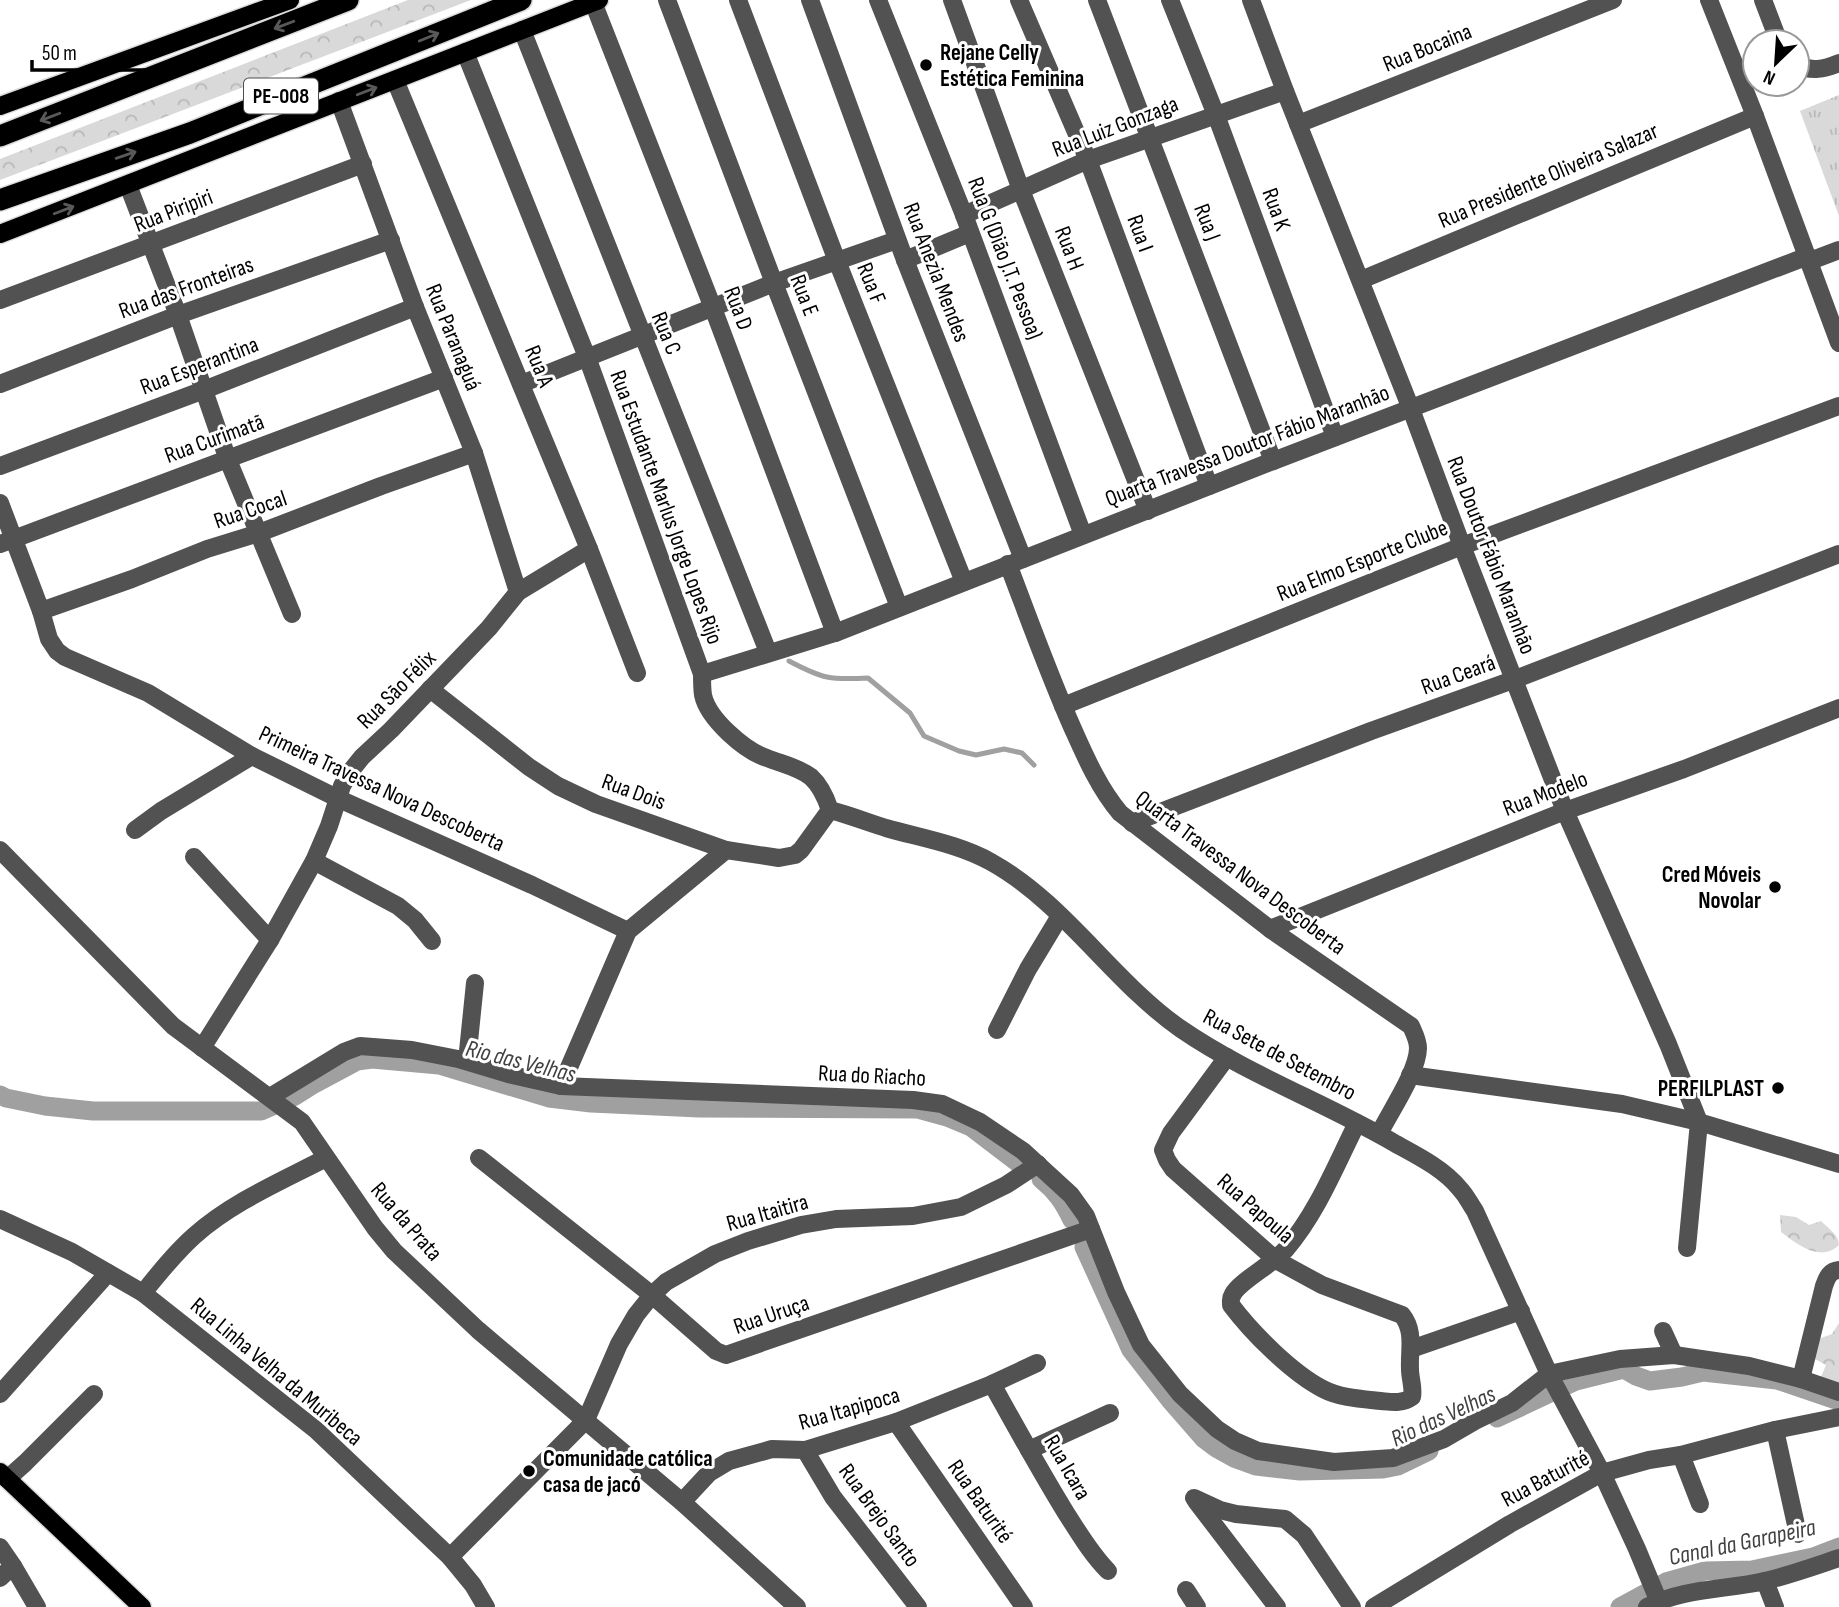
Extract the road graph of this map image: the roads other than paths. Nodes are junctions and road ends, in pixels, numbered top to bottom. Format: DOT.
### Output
graph roads {
  1 [pos="290,0"];
  2 [pos="348,0"];
  3 [pos="521,0"];
  4 [pos="667,0"];
  5 [pos="738,0"];
  6 [pos="810,0"];
  7 [pos="878,0"];
  8 [pos="952,0"];
  9 [pos="1019,0"];
  10 [pos="1097,0"];
  11 [pos="1170,0"];
  12 [pos="1251,0"];
  13 [pos="1613,0"];
  14 [pos="1709,0"];
  15 [pos="1763,0"];
  16 [pos="596,1"];
  17 [pos="1774,28"];
  18 [pos="522,30"];
  19 [pos="465,52"];
  20 [pos="1839,62"];
  21 [pos="1811,70"];
  22 [pos="394,80"];
  23 [pos="1285,91"];
  24 [pos="339,101"];
  25 [pos="0,106"];
  26 [pos="1216,115"];
  27 [pos="1755,116"];
  28 [pos="1298,124"];
  29 [pos="8,133"];
  30 [pos="1150,138"];
  31 [pos="1088,160"];
  32 [pos="363,164"];
  33 [pos="128,185"];
  34 [pos="1021,190"];
  35 [pos="0,201"];
  36 [pos="964,215"];
  37 [pos="970,233"];
  38 [pos="0,234"];
  39 [pos="391,240"];
  40 [pos="897,240"];
  41 [pos="150,245"];
  42 [pos="1839,250"];
  43 [pos="1809,258"];
  44 [pos="905,260"];
  45 [pos="837,261"];
  46 [pos="1361,280"];
  47 [pos="774,283"];
  48 [pos="0,300"];
  49 [pos="415,307"];
  50 [pos="713,308"];
  51 [pos="178,315"];
  52 [pos="642,335"];
  53 [pos="1839,343"];
  54 [pos="587,357"];
  55 [pos="444,378"];
  56 [pos="0,384"];
  57 [pos="521,384"];
  58 [pos="204,390"];
  59 [pos="1839,406"];
  60 [pos="1411,409"];
  61 [pos="1335,437"];
  62 [pos="474,453"];
  63 [pos="228,460"];
  64 [pos="1273,461"];
  65 [pos="0,466"];
  66 [pos="1209,486"];
  67 [pos="0,503"];
  68 [pos="1147,511"];
  69 [pos="259,533"];
  70 [pos="1083,535"];
  71 [pos="7,541"];
  72 [pos="1462,546"];
  73 [pos="589,549"];
  74 [pos="1839,554"];
  75 [pos="1015,561"];
  76 [pos="964,582"];
  77 [pos="518,593"];
  78 [pos="899,607"];
  79 [pos="41,611"];
  80 [pos="292,614"];
  81 [pos="835,633"];
  82 [pos="768,652"];
  83 [pos="637,673"];
  84 [pos="702,674"];
  85 [pos="1513,680"];
  86 [pos="430,689"];
  87 [pos="1063,706"];
  88 [pos="1839,708"];
  89 [pos="252,756"];
  90 [pos="339,799"];
  91 [pos="831,810"];
  92 [pos="1564,811"];
  93 [pos="1132,823"];
  94 [pos="135,830"];
  95 [pos="726,849"];
  96 [pos="0,850"];
  97 [pos="194,857"];
  98 [pos="314,861"];
  99 [pos="1060,916"];
  100 [pos="1270,929"];
  101 [pos="628,931"];
  102 [pos="270,940"];
  103 [pos="432,942"];
  104 [pos="475,983"];
  105 [pos="997,1030"];
  106 [pos="202,1048"];
  107 [pos="1227,1057"];
  108 [pos="467,1061"];
  109 [pos="1410,1075"];
  110 [pos="561,1086"];
  111 [pos="275,1102"];
  112 [pos="1699,1122"];
  113 [pos="1357,1123"];
  114 [pos="1378,1134"];
  115 [pos="326,1157"];
  116 [pos="479,1158"];
  117 [pos="1839,1164"];
  118 [pos="1032,1169"];
  119 [pos="0,1219"];
  120 [pos="1091,1229"];
  121 [pos="1687,1248"];
  122 [pos="1276,1260"];
  123 [pos="1839,1270"];
  124 [pos="108,1273"];
  125 [pos="143,1293"];
  126 [pos="652,1296"];
  127 [pos="1521,1311"];
  128 [pos="1663,1331"];
  129 [pos="1411,1349"];
  130 [pos="1674,1355"];
  131 [pos="1037,1363"];
  132 [pos="1551,1378"];
  133 [pos="1801,1380"];
  134 [pos="992,1384"];
  135 [pos="1839,1392"];
  136 [pos="0,1394"];
  137 [pos="94,1394"];
  138 [pos="1110,1413"];
  139 [pos="1839,1417"];
  140 [pos="586,1420"];
  141 [pos="896,1422"];
  142 [pos="1775,1430"];
  143 [pos="805,1450"];
  144 [pos="1029,1450"];
  145 [pos="1681,1455"];
  146 [pos="1602,1474"];
  147 [pos="3,1476"];
  148 [pos="682,1502"];
  149 [pos="1700,1504"];
  150 [pos="1798,1534"];
  151 [pos="0,1547"];
  152 [pos="450,1557"];
  153 [pos="1839,1558"];
  154 [pos="1108,1571"];
  155 [pos="7,1572"];
  156 [pos="1765,1581"];
  157 [pos="1186,1590"];
  158 [pos="1655,1599"];
  159 [pos="37,1607"];
  160 [pos="142,1607"];
  161 [pos="486,1607"];
  162 [pos="797,1607"];
  163 [pos="918,1607"];
  164 [pos="1024,1607"];
  165 [pos="1197,1607"];
  166 [pos="1277,1607"];
  167 [pos="1352,1607"];
  168 [pos="1374,1607"];
  169 [pos="1775,1607"];
  1 -- 25 [label="main road"];
  2 -- 29 [label="highway, one-way"];
  35 -- 3 [label="highway, PE-008, one-way"];
  4 -- 47 [label="street, Rua E"];
  5 -- 45 [label="street, Rua F"];
  6 -- 40 [label="street, Rua Anezia Mendes"];
  7 -- 36 [label="street, Rua G (Dião J.T. Pessoa)"];
  8 -- 34 [label="street, Rua H"];
  9 -- 31 [label="street, Rua I"];
  10 -- 30 [label="street, Rua J"];
  11 -- 26 [label="street, Rua K"];
  12 -- 23 [label="street, Rua Doutor Fábio Maranhão"];
  13 -- 28 [label="street, Rua Bocaina"];
  14 -- 27 [label="street"];
  15 -- 17 [label="street"];
  16 -- 18 [label="main road"];
  16 -- 50 [label="street, Rua D"];
  18 -- 19 [label="main road"];
  18 -- 52 [label="street, Rua C"];
  19 -- 22 [label="main road"];
  19 -- 54 [label="street, Rua Estudante Marlus Jorge Lopes Rijo"];
  20 -- 21 [label="street"];
  24 -- 22 [label="main road, one-way"];
  22 -- 57 [label="street, Rua A"];
  23 -- 26 [label="street, Rua Luiz Gonzaga"];
  23 -- 28 [label="street, Rua Doutor Fábio Maranhão"];
  24 -- 32 [label="street, Rua Paranaguá"];
  24 -- 33 [label="main road"];
  26 -- 30 [label="street, Rua Luiz Gonzaga"];
  26 -- 61 [label="street, Rua K"];
  27 -- 43 [label="street"];
  27 -- 46 [label="street, Rua Presidente Oliveira Salazar"];
  28 -- 46 [label="street, Rua Doutor Fábio Maranhão"];
  30 -- 31 [label="street, Rua Luiz Gonzaga"];
  30 -- 64 [label="street, Rua J"];
  31 -- 34 [label="street, Rua Luiz Gonzaga"];
  31 -- 66 [label="street, Rua I"];
  32 -- 39 [label="street, Rua Paranaguá"];
  32 -- 41 [label="street, Rua Piripiri"];
  38 -- 33 [label="main road, one-way"];
  33 -- 41 [label="street"];
  34 -- 36 [label="street, Rua Luiz Gonzaga"];
  34 -- 68 [label="street, Rua H"];
  36 -- 37 [label="street, Rua G (Dião J.T. Pessoa)"];
  37 -- 44 [label="street"];
  37 -- 70 [label="street, Rua G (Dião J.T. Pessoa)"];
  39 -- 49 [label="street, Rua Paranaguá"];
  39 -- 51 [label="street, Rua das Fronteiras"];
  40 -- 44 [label="street, Rua Anezia Mendes"];
  40 -- 45 [label="street"];
  41 -- 48 [label="street, Rua Piripiri"];
  41 -- 51 [label="street"];
  42 -- 43 [label="street, Quarta Travessa Doutor Fábio Maranhão"];
  43 -- 53 [label="street"];
  43 -- 60 [label="street, Quarta Travessa Doutor Fábio Maranhão"];
  44 -- 75 [label="street, Rua Anezia Mendes"];
  45 -- 47 [label="street"];
  45 -- 76 [label="street, Rua F"];
  46 -- 60 [label="street, Rua Doutor Fábio Maranhão"];
  47 -- 50 [label="street, Rua Estudante Marlus Jorge Lopes Rijo"];
  47 -- 78 [label="street, Rua E"];
  49 -- 55 [label="street, Rua Paranaguá"];
  49 -- 58 [label="street, Rua Esperantina"];
  50 -- 52 [label="street, Rua Estudante Marlus Jorge Lopes Rijo"];
  50 -- 81 [label="street, Rua D"];
  51 -- 56 [label="street, Rua das Fronteiras"];
  51 -- 58 [label="street"];
  52 -- 54 [label="street, Rua Estudante Marlus Jorge Lopes Rijo"];
  52 -- 82 [label="street, Rua C"];
  54 -- 57 [label="street, Rua Estudante Marlus Jorge Lopes Rijo"];
  54 -- 84 [label="street, Rua Estudante Marlus Jorge Lopes Rijo"];
  55 -- 62 [label="street, Rua Paranaguá"];
  55 -- 63 [label="street, Rua Curimatã"];
  57 -- 73 [label="street, Rua A"];
  58 -- 63 [label="street"];
  58 -- 65 [label="street, Rua Esperantina"];
  59 -- 72 [label="street, Rua Elmo Esporte Clube"];
  60 -- 61 [label="street, Quarta Travessa Doutor Fábio Maranhão"];
  60 -- 72 [label="street, Rua Doutor Fábio Maranhão"];
  61 -- 64 [label="street, Quarta Travessa Doutor Fábio Maranhão"];
  62 -- 69 [label="street, Rua Cocal"];
  62 -- 77 [label="street, Rua Paranaguá"];
  63 -- 69 [label="street"];
  63 -- 71 [label="street, Rua Curimatã"];
  64 -- 66 [label="street, Quarta Travessa Doutor Fábio Maranhão"];
  66 -- 68 [label="street, Quarta Travessa Doutor Fábio Maranhão"];
  67 -- 71 [label="street"];
  68 -- 70 [label="street, Quarta Travessa Doutor Fábio Maranhão"];
  69 -- 79 [label="street, Rua Cocal"];
  69 -- 80 [label="street"];
  70 -- 75 [label="street, Quarta Travessa Doutor Fábio Maranhão"];
  71 -- 79 [label="street"];
  72 -- 85 [label="street, Rua Doutor Fábio Maranhão"];
  72 -- 87 [label="street, Rua Elmo Esporte Clube"];
  73 -- 77 [label="street, Rua São Félix"];
  73 -- 83 [label="street, Rua A"];
  74 -- 85 [label="street, Rua Ceará"];
  75 -- 76 [label="street, Quarta Travessa Doutor Fábio Maranhão"];
  75 -- 87 [label="street, Quarta Travessa Nova Descoberta"];
  76 -- 78 [label="street, Quarta Travessa Doutor Fábio Maranhão"];
  77 -- 86 [label="street, Rua São Félix"];
  78 -- 81 [label="street, Quarta Travessa Doutor Fábio Maranhão"];
  79 -- 89 [label="street, Primeira Travessa Nova Descoberta"];
  81 -- 82 [label="street, Quarta Travessa Doutor Fábio Maranhão"];
  82 -- 84 [label="street, Quarta Travessa Doutor Fábio Maranhão"];
  84 -- 91 [label="street"];
  85 -- 92 [label="street, Rua Doutor Fábio Maranhão"];
  85 -- 93 [label="street, Rua Ceará"];
  86 -- 90 [label="street, Rua São Félix"];
  86 -- 95 [label="street, Rua Dois"];
  87 -- 93 [label="street, Quarta Travessa Nova Descoberta"];
  88 -- 92 [label="street, Rua Modelo"];
  89 -- 90 [label="street, Primeira Travessa Nova Descoberta"];
  89 -- 94 [label="street"];
  90 -- 98 [label="street, Rua São Félix"];
  90 -- 101 [label="street, Primeira Travessa Nova Descoberta"];
  91 -- 95 [label="street, Rua Dois"];
  91 -- 99 [label="street, Rua Sete de Setembro"];
  92 -- 100 [label="street, Rua Modelo"];
  92 -- 112 [label="street, Rua Doutor Fábio Maranhão"];
  93 -- 100 [label="street, Quarta Travessa Nova Descoberta"];
  95 -- 101 [label="street"];
  96 -- 106 [label="street, Rua da Prata"];
  97 -- 102 [label="street"];
  98 -- 102 [label="street, Rua São Félix"];
  98 -- 103 [label="street"];
  99 -- 105 [label="street"];
  99 -- 107 [label="street, Rua Sete de Setembro"];
  100 -- 109 [label="street, Quarta Travessa Nova Descoberta"];
  101 -- 110 [label="street"];
  102 -- 106 [label="street, Rua São Félix"];
  104 -- 108 [label="street"];
  106 -- 111 [label="street, Rua da Prata"];
  107 -- 113 [label="street, Rua Sete de Setembro"];
  107 -- 122 [label="street, Rua Papoula"];
  108 -- 110 [label="street, Rua do Riacho"];
  108 -- 111 [label="street, Rua do Riacho"];
  109 -- 112 [label="street"];
  109 -- 114 [label="street, Quarta Travessa Nova Descoberta"];
  110 -- 118 [label="street, Rua do Riacho"];
  111 -- 115 [label="street, Rua da Prata"];
  112 -- 117 [label="street"];
  112 -- 121 [label="street"];
  113 -- 114 [label="street, Rua Sete de Setembro"];
  113 -- 122 [label="street"];
  114 -- 127 [label="street, Rua Sete de Setembro"];
  115 -- 125 [label="street"];
  115 -- 140 [label="street, Rua da Prata"];
  116 -- 126 [label="street, Rua Uruça"];
  118 -- 120 [label="street, Rua do Riacho"];
  118 -- 126 [label="street, Rua Itaitira"];
  119 -- 124 [label="street, Rua Linha Velha da Muribeca"];
  120 -- 126 [label="street, Rua Uruça"];
  120 -- 132 [label="street, Rua do Riacho"];
  122 -- 129 [label="street, Rua Papoula"];
  122 -- 129 [label="street"];
  123 -- 133 [label="street"];
  124 -- 125 [label="street, Rua Linha Velha da Muribeca"];
  124 -- 136 [label="street"];
  125 -- 152 [label="street, Rua Linha Velha da Muribeca"];
  126 -- 140 [label="street, Rua Itaitira"];
  127 -- 129 [label="street"];
  127 -- 132 [label="street, Rua Sete de Setembro"];
  128 -- 130 [label="street"];
  130 -- 132 [label="street"];
  130 -- 133 [label="street"];
  131 -- 134 [label="street, Rua Itapipoca"];
  132 -- 146 [label="street, Rua Sete de Setembro"];
  133 -- 135 [label="street"];
  134 -- 141 [label="street, Rua Itapipoca"];
  134 -- 144 [label="street, Rua Icara"];
  137 -- 147 [label="street"];
  138 -- 144 [label="street"];
  139 -- 142 [label="street, Rua Baturité"];
  140 -- 148 [label="street, Rua da Prata"];
  140 -- 152 [label="street"];
  141 -- 143 [label="street, Rua Itapipoca"];
  141 -- 164 [label="street, Rua Baturité"];
  142 -- 145 [label="street, Rua Baturité"];
  142 -- 150 [label="street"];
  143 -- 148 [label="street, Rua Itapipoca"];
  143 -- 163 [label="street, Rua Brejo Santo"];
  144 -- 154 [label="street, Rua Icara"];
  145 -- 146 [label="street, Rua Baturité"];
  145 -- 149 [label="street"];
  146 -- 158 [label="street, Rua Sete de Setembro"];
  146 -- 168 [label="street, Rua Baturité"];
  147 -- 160 [label="main road"];
  148 -- 162 [label="street, Rua da Prata"];
  151 -- 155 [label="street"];
  152 -- 161 [label="street, Rua Linha Velha da Muribeca"];
  153 -- 156 [label="street"];
  155 -- 159 [label="street"];
  156 -- 158 [label="street"];
  156 -- 169 [label="street"];
  157 -- 165 [label="street"];
  166 -- 167 [label="street"];
}
